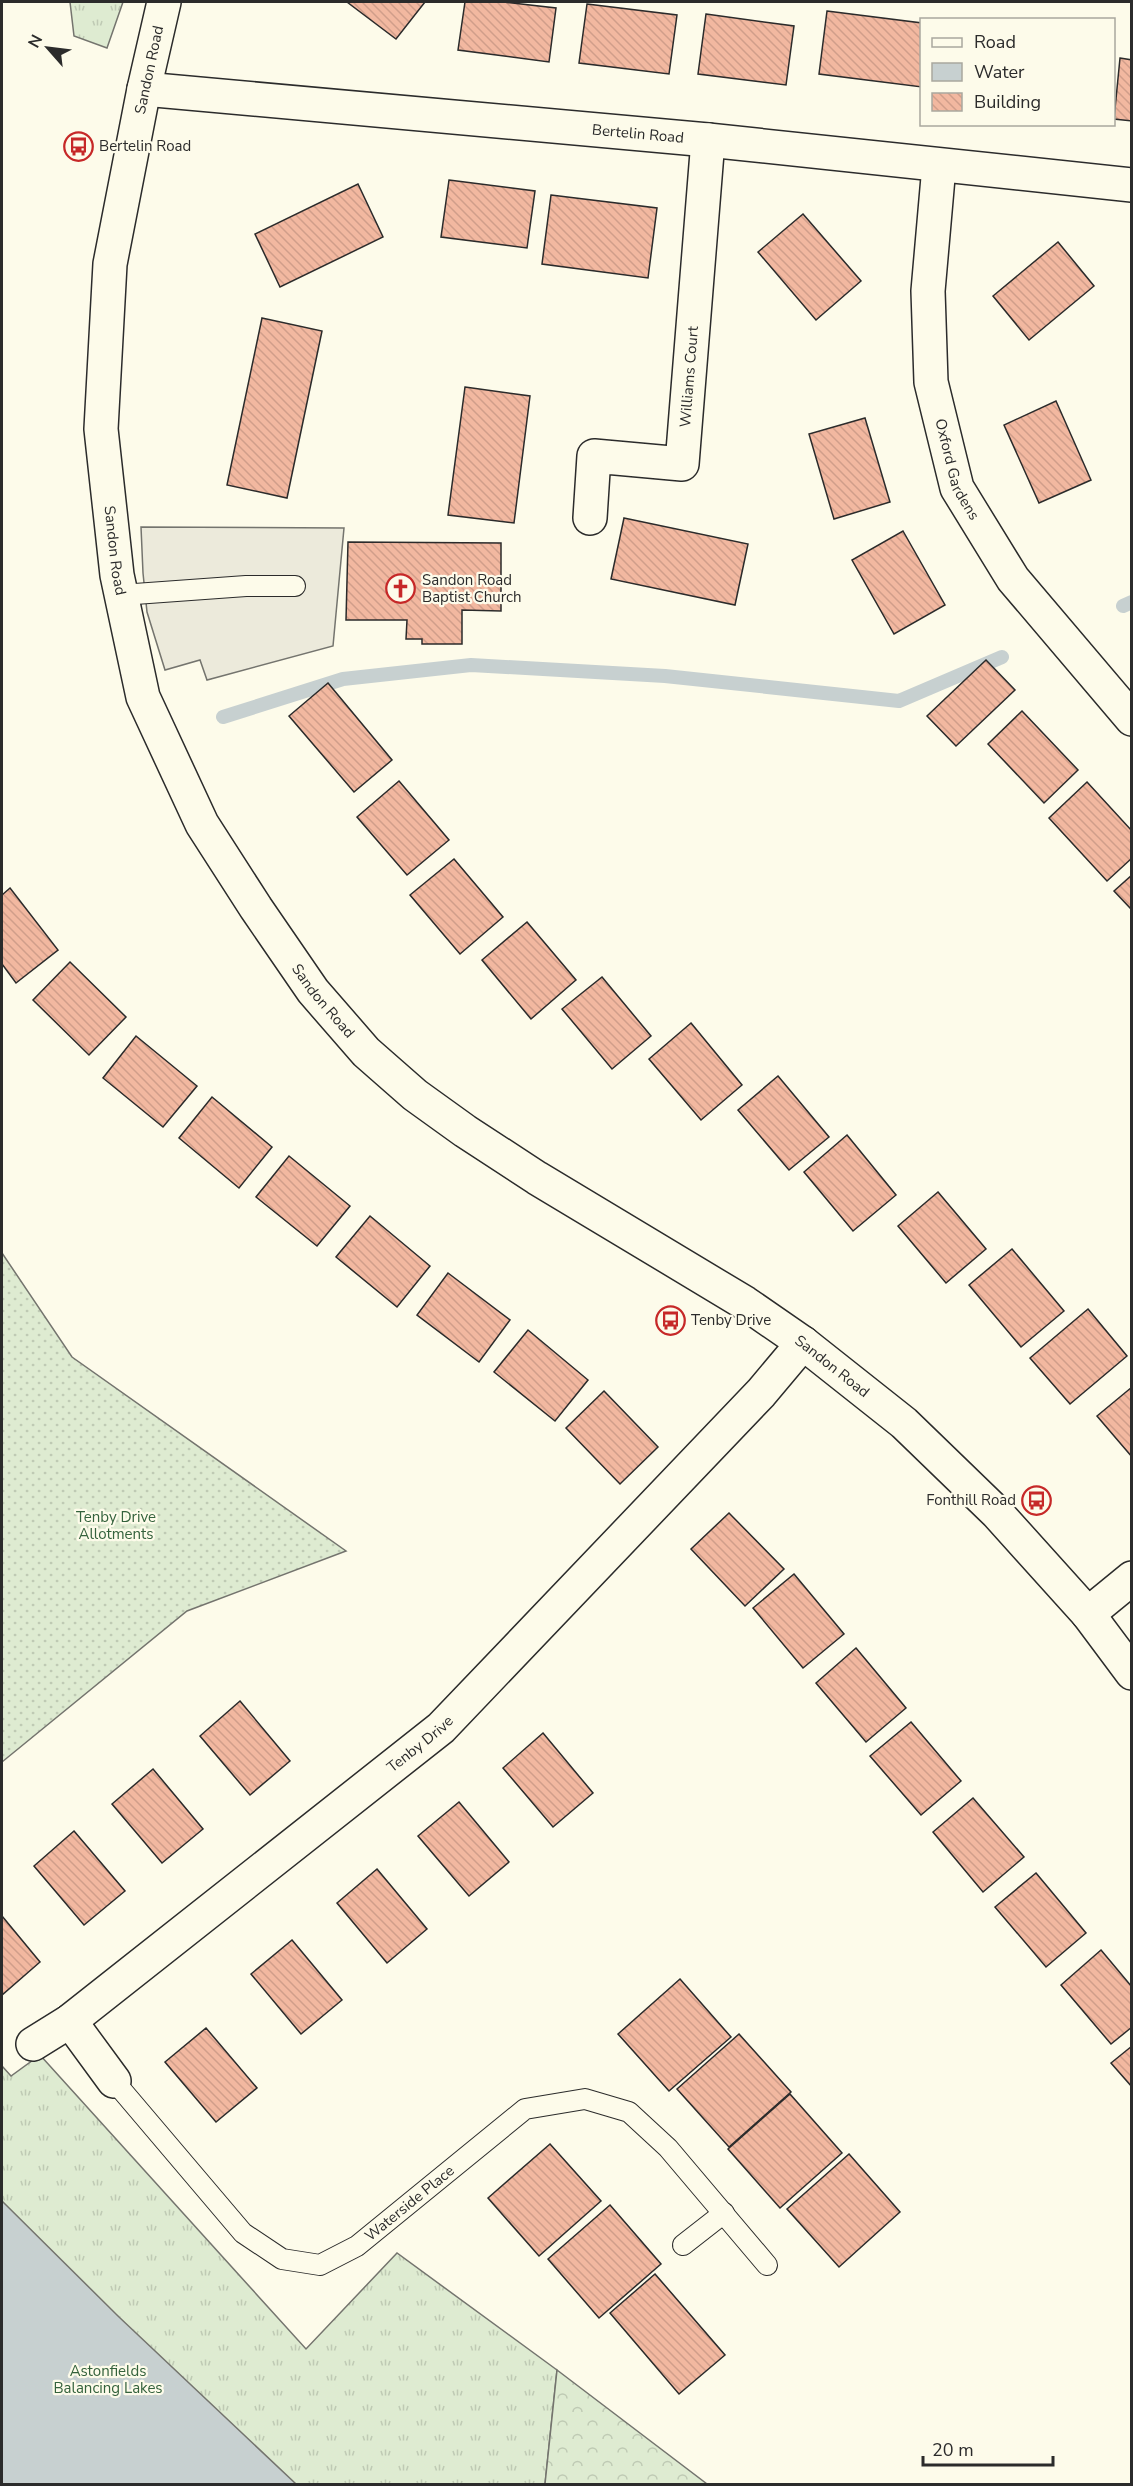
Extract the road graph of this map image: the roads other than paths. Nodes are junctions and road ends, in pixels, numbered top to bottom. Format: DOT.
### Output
graph roads {
  1 [pos="164,2"];
  2 [pos="144,89"];
  3 [pos="708,140"];
  4 [pos="939,166"];
  5 [pos="1131,184"];
  6 [pos="590,518"];
  7 [pos="295,586"];
  8 [pos="121,595"];
  9 [pos="1131,719"];
  10 [pos="803,1343"];
  11 [pos="1131,1578"];
  12 [pos="1088,1614"];
  13 [pos="1131,1673"];
  14 [pos="70,2021"];
  15 [pos="33,2044"];
  16 [pos="114,2081"];
  17 [pos="724,2213"];
  18 [pos="683,2245"];
  19 [pos="767,2265"];
  1 -- 2 [label="street, Sandon Road"];
  2 -- 3 [label="street, Bertelin Road"];
  2 -- 8 [label="street, Sandon Road"];
  3 -- 4 [label="street, Bertelin Road"];
  3 -- 6 [label="street, Williams Court"];
  4 -- 5 [label="street, Bertelin Road"];
  4 -- 9 [label="street, Oxford Gardens"];
  7 -- 8 [label="lane"];
  8 -- 10 [label="street, Sandon Road"];
  10 -- 12 [label="street, Sandon Road"];
  10 -- 14 [label="street, Tenby Drive"];
  11 -- 12 [label="street"];
  12 -- 13 [label="street, Sandon Road"];
  14 -- 15 [label="street, Tenby Drive"];
  14 -- 16 [label="street"];
  16 -- 17 [label="lane, Waterside Place"];
  17 -- 18 [label="lane"];
  17 -- 19 [label="lane, Waterside Place"];
}
